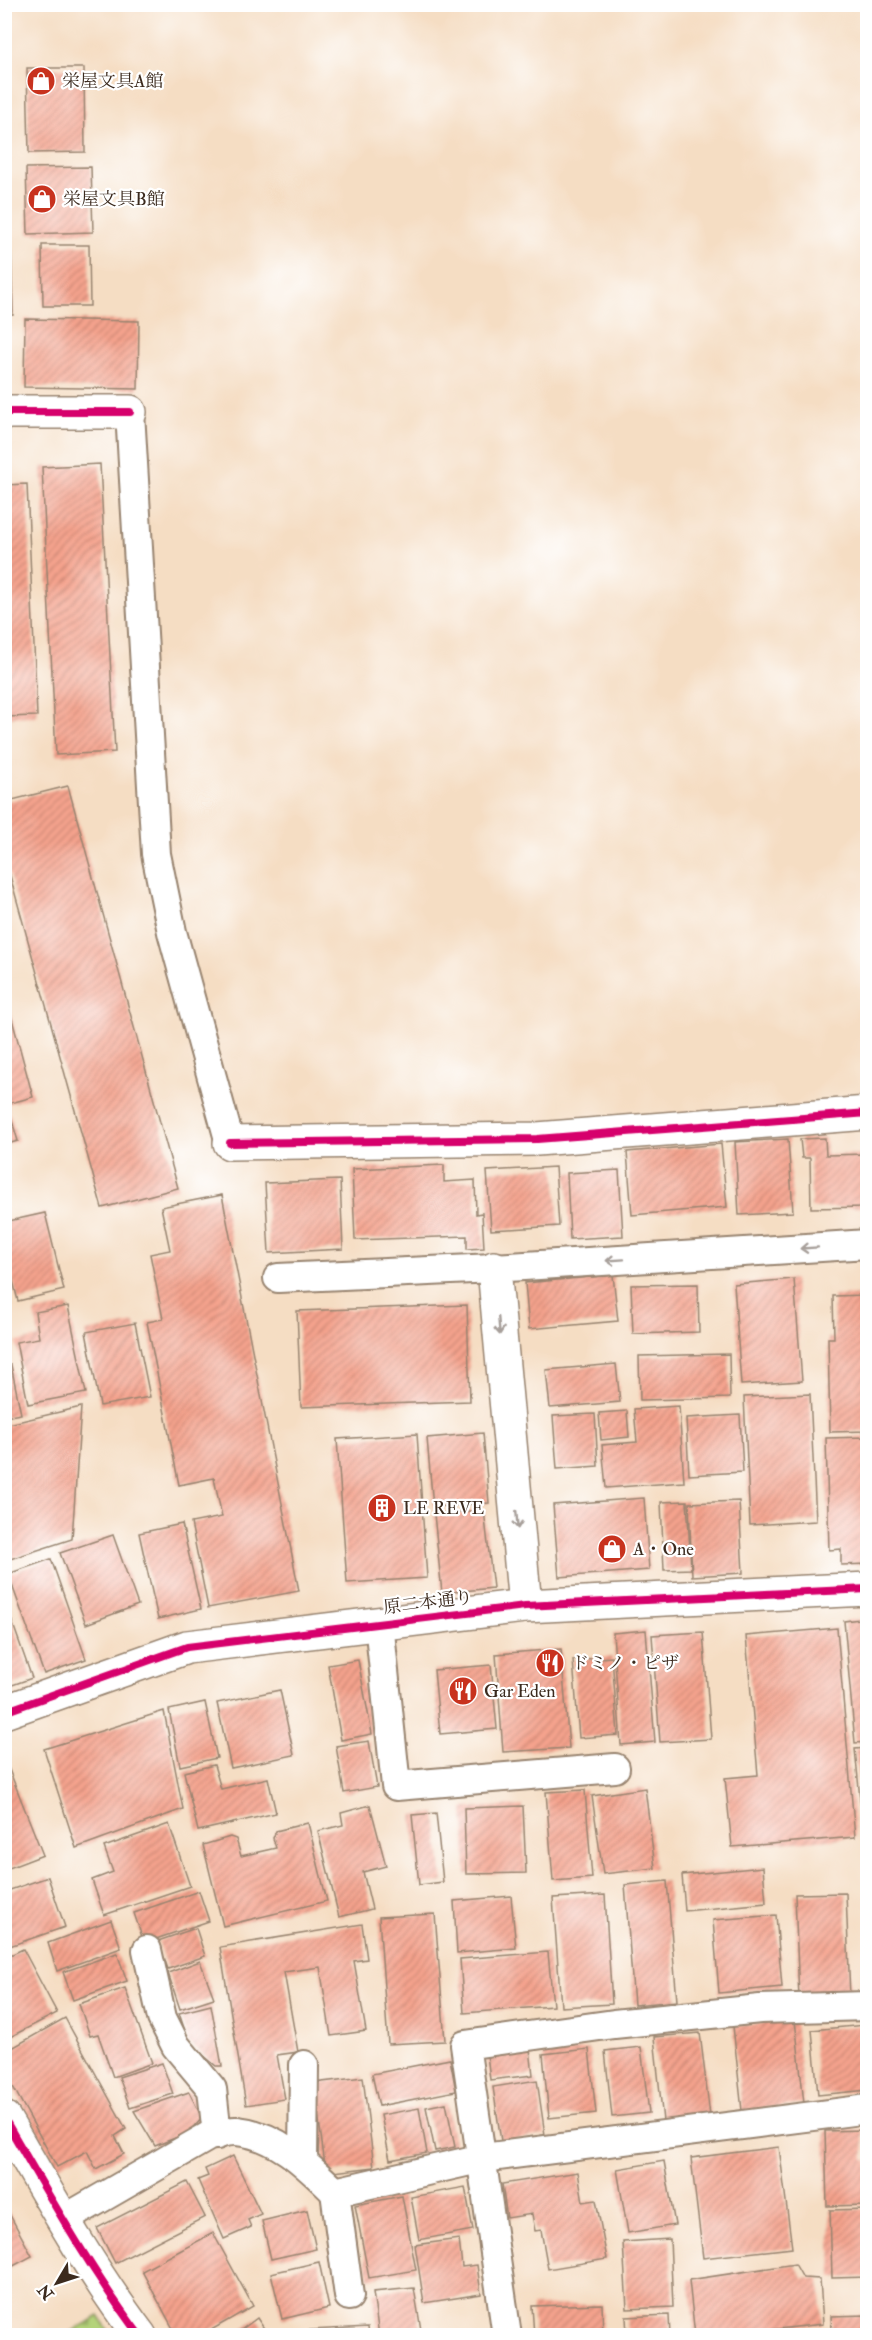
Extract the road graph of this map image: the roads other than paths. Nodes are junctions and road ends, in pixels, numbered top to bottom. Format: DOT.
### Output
graph roads {
  1 [pos="4,412"];
  2 [pos="130,412"];
  3 [pos="867,1113"];
  4 [pos="230,1143"];
  5 [pos="867,1244"];
  6 [pos="494,1268"];
  7 [pos="278,1278"];
  8 [pos="867,1589"];
  9 [pos="525,1606"];
  10 [pos="379,1623"];
  11 [pos="4,1712"];
  12 [pos="615,1768"];
  13 [pos="147,1950"];
  14 [pos="867,2006"];
  15 [pos="304,2065"];
  16 [pos="867,2109"];
  17 [pos="4,2118"];
  18 [pos="217,2135"];
  19 [pos="483,2158"];
  20 [pos="303,2161"];
  21 [pos="334,2192"];
  22 [pos="63,2220"];
  23 [pos="349,2296"];
  24 [pos="140,2336"];
  25 [pos="507,2336"];
  1 -- 2 [label="street"];
  2 -- 4 [label="lane"];
  3 -- 4 [label="street"];
  5 -- 6 [label="lane, one-way"];
  6 -- 7 [label="lane"];
  6 -- 9 [label="street, one-way"];
  8 -- 9 [label="street, 原二本通り"];
  9 -- 10 [label="street, 原二本通り"];
  10 -- 11 [label="street, 原二本通り"];
  10 -- 12 [label="lane"];
  13 -- 18 [label="lane"];
  14 -- 19 [label="lane"];
  15 -- 20 [label="lane"];
  16 -- 19 [label="lane"];
  17 -- 22 [label="street"];
  18 -- 20 [label="lane"];
  18 -- 22 [label="lane"];
  19 -- 21 [label="lane"];
  19 -- 25 [label="lane"];
  20 -- 21 [label="lane"];
  21 -- 23 [label="lane"];
  22 -- 24 [label="street"];
}
